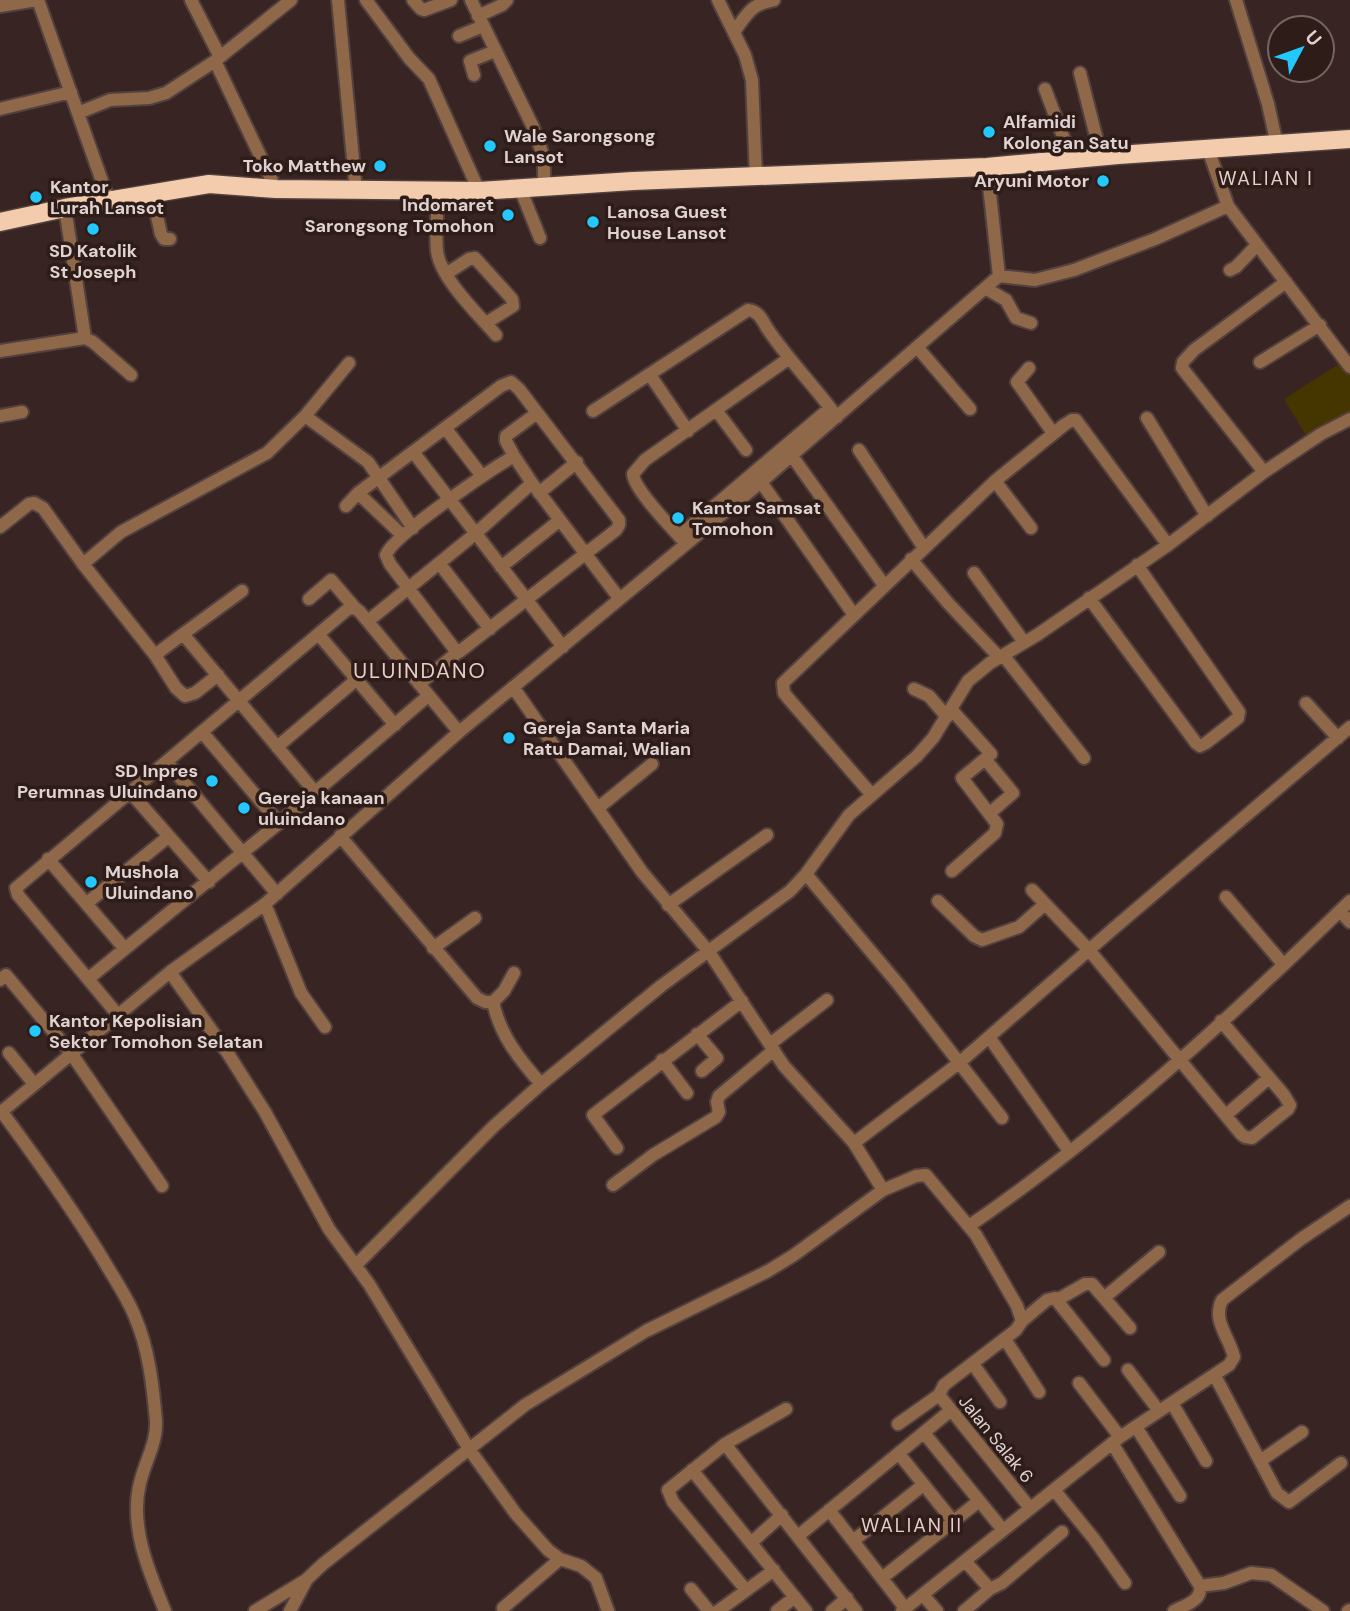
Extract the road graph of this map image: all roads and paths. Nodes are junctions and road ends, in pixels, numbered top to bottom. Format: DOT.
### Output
graph roads {
  1 [pos="37,0"];
  2 [pos="191,0"];
  3 [pos="291,0"];
  4 [pos="338,0"];
  5 [pos="366,0"];
  6 [pos="413,0"];
  7 [pos="451,0"];
  8 [pos="471,0"];
  9 [pos="507,0"];
  10 [pos="718,0"];
  11 [pos="774,0"];
  12 [pos="1236,0"];
  13 [pos="0,6"];
  14 [pos="481,21"];
  15 [pos="734,32"];
  16 [pos="459,36"];
  17 [pos="495,51"];
  18 [pos="217,59"];
  19 [pos="1080,73"];
  20 [pos="474,75"];
  21 [pos="1045,89"];
  22 [pos="71,92"];
  23 [pos="0,109"];
  24 [pos="78,113"];
  25 [pos="1350,139"];
  26 [pos="1277,145"];
  27 [pos="1208,149"];
  28 [pos="1101,156"];
  29 [pos="1068,160"];
  30 [pos="986,167"];
  31 [pos="756,178"];
  32 [pos="544,186"];
  33 [pos="520,188"];
  34 [pos="275,189"];
  35 [pos="356,191"];
  36 [pos="438,191"];
  37 [pos="479,191"];
  38 [pos="152,194"];
  39 [pos="109,201"];
  40 [pos="1228,206"];
  41 [pos="65,208"];
  42 [pos="0,222"];
  43 [pos="540,238"];
  44 [pos="170,239"];
  45 [pos="1257,245"];
  46 [pos="1230,270"];
  47 [pos="446,274"];
  48 [pos="999,276"];
  49 [pos="1286,282"];
  50 [pos="985,288"];
  51 [pos="486,323"];
  52 [pos="1031,323"];
  53 [pos="1320,325"];
  54 [pos="496,335"];
  55 [pos="85,338"];
  56 [pos="917,347"];
  57 [pos="0,351"];
  58 [pos="788,359"];
  59 [pos="1260,362"];
  60 [pos="349,363"];
  61 [pos="1350,367"];
  62 [pos="1029,368"];
  63 [pos="131,375"];
  64 [pos="650,375"];
  65 [pos="970,409"];
  66 [pos="716,410"];
  67 [pos="593,411"];
  68 [pos="22,412"];
  69 [pos="834,412"];
  70 [pos="537,413"];
  71 [pos="0,416"];
  72 [pos="305,416"];
  73 [pos="1147,418"];
  74 [pos="1350,419"];
  75 [pos="446,429"];
  76 [pos="688,431"];
  77 [pos="1053,433"];
  78 [pos="746,450"];
  79 [pos="859,450"];
  80 [pos="414,453"];
  81 [pos="514,456"];
  82 [pos="792,456"];
  83 [pos="577,462"];
  84 [pos="1264,472"];
  85 [pos="482,476"];
  86 [pos="377,478"];
  87 [pos="995,481"];
  88 [pos="761,482"];
  89 [pos="536,488"];
  90 [pos="358,494"];
  91 [pos="449,501"];
  92 [pos="346,506"];
  93 [pos="1207,516"];
  94 [pos="560,520"];
  95 [pos="0,527"];
  96 [pos="1031,528"];
  97 [pos="408,532"];
  98 [pos="475,534"];
  99 [pos="683,540"];
  100 [pos="1168,545"];
  101 [pos="924,548"];
  102 [pos="585,554"];
  103 [pos="911,559"];
  104 [pos="439,563"];
  105 [pos="83,564"];
  106 [pos="1137,565"];
  107 [pos="501,567"];
  108 [pos="974,573"];
  109 [pos="884,585"];
  110 [pos="409,587"];
  111 [pos="242,591"];
  112 [pos="619,598"];
  113 [pos="1089,598"];
  114 [pos="309,599"];
  115 [pos="527,600"];
  116 [pos="355,608"];
  117 [pos="854,615"];
  118 [pos="368,621"];
  119 [pos="490,629"];
  120 [pos="183,634"];
  121 [pos="319,635"];
  122 [pos="1024,642"];
  123 [pos="562,647"];
  124 [pos="458,652"];
  125 [pos="155,655"];
  126 [pos="1001,656"];
  127 [pos="218,675"];
  128 [pos="357,679"];
  129 [pos="419,684"];
  130 [pos="513,687"];
  131 [pos="914,689"];
  132 [pos="428,696"];
  133 [pos="239,700"];
  134 [pos="1306,703"];
  135 [pos="949,713"];
  136 [pos="395,725"];
  137 [pos="1350,727"];
  138 [pos="202,732"];
  139 [pos="459,732"];
  140 [pos="1338,738"];
  141 [pos="277,747"];
  142 [pos="1084,758"];
  143 [pos="985,759"];
  144 [pos="167,762"];
  145 [pos="652,764"];
  146 [pos="315,792"];
  147 [pos="131,793"];
  148 [pos="872,795"];
  149 [pos="598,808"];
  150 [pos="990,813"];
  151 [pos="279,823"];
  152 [pos="766,835"];
  153 [pos="340,836"];
  154 [pos="168,837"];
  155 [pos="243,852"];
  156 [pos="48,859"];
  157 [pos="952,871"];
  158 [pos="806,874"];
  159 [pos="209,881"];
  160 [pos="1032,890"];
  161 [pos="277,894"];
  162 [pos="1226,897"];
  163 [pos="938,901"];
  164 [pos="1350,901"];
  165 [pos="87,903"];
  166 [pos="265,904"];
  167 [pos="1045,904"];
  168 [pos="668,905"];
  169 [pos="1340,911"];
  170 [pos="475,918"];
  171 [pos="1350,922"];
  172 [pos="433,948"];
  173 [pos="125,949"];
  174 [pos="1089,950"];
  175 [pos="709,953"];
  176 [pos="1283,964"];
  177 [pos="170,972"];
  178 [pos="514,973"];
  179 [pos="2,974"];
  180 [pos="88,979"];
  181 [pos="827,1000"];
  182 [pos="742,1001"];
  183 [pos="492,1002"];
  184 [pos="118,1015"];
  185 [pos="1222,1021"];
  186 [pos="326,1027"];
  187 [pos="697,1034"];
  188 [pos="989,1037"];
  189 [pos="772,1047"];
  190 [pos="9,1053"];
  191 [pos="71,1053"];
  192 [pos="662,1060"];
  193 [pos="1179,1060"];
  194 [pos="959,1063"];
  195 [pos="702,1071"];
  196 [pos="1269,1077"];
  197 [pos="34,1084"];
  198 [pos="541,1084"];
  199 [pos="687,1093"];
  200 [pos="1,1112"];
  201 [pos="1226,1115"];
  202 [pos="1002,1118"];
  203 [pos="854,1143"];
  204 [pos="617,1148"];
  205 [pos="1069,1151"];
  206 [pos="613,1185"];
  207 [pos="162,1186"];
  208 [pos="883,1190"];
  209 [pos="1350,1206"];
  210 [pos="969,1226"];
  211 [pos="1159,1252"];
  212 [pos="356,1265"];
  213 [pos="1105,1297"];
  214 [pos="1058,1300"];
  215 [pos="1022,1321"];
  216 [pos="1130,1328"];
  217 [pos="1005,1339"];
  218 [pos="1104,1360"];
  219 [pos="973,1364"];
  220 [pos="1128,1370"];
  221 [pos="1215,1376"];
  222 [pos="1079,1383"];
  223 [pos="1039,1392"];
  224 [pos="939,1395"];
  225 [pos="1000,1402"];
  226 [pos="1172,1403"];
  227 [pos="786,1409"];
  228 [pos="950,1411"];
  229 [pos="1159,1411"];
  230 [pos="898,1424"];
  231 [pos="1136,1427"];
  232 [pos="1302,1432"];
  233 [pos="924,1433"];
  234 [pos="1116,1440"];
  235 [pos="725,1444"];
  236 [pos="469,1449"];
  237 [pos="899,1454"];
  238 [pos="1206,1461"];
  239 [pos="1260,1461"];
  240 [pos="1341,1463"];
  241 [pos="692,1470"];
  242 [pos="923,1485"];
  243 [pos="1055,1491"];
  244 [pos="1180,1496"];
  245 [pos="979,1501"];
  246 [pos="1030,1508"];
  247 [pos="829,1510"];
  248 [pos="782,1515"];
  249 [pos="954,1521"];
  250 [pos="1003,1530"];
  251 [pos="1062,1532"];
  252 [pos="798,1536"];
  253 [pos="853,1541"];
  254 [pos="752,1542"];
  255 [pos="560,1559"];
  256 [pos="965,1561"];
  257 [pos="774,1570"];
  258 [pos="882,1578"];
  259 [pos="307,1579"];
  260 [pos="1125,1583"];
  261 [pos="1200,1586"];
  262 [pos="990,1588"];
  263 [pos="691,1589"];
  264 [pos="746,1590"];
  265 [pos="923,1595"];
  266 [pos="795,1597"];
  267 [pos="847,1598"];
  268 [pos="503,1608"];
  269 [pos="904,1610"];
  270 [pos="165,1611"];
  271 [pos="256,1611"];
  272 [pos="290,1611"];
  273 [pos="608,1611"];
  274 [pos="709,1611"];
  275 [pos="718,1611"];
  276 [pos="777,1611"];
  277 [pos="806,1611"];
  278 [pos="832,1611"];
  279 [pos="856,1611"];
  280 [pos="937,1611"];
  281 [pos="964,1611"];
  282 [pos="1174,1611"];
  283 [pos="1323,1611"];
  1 -- 13 [label="street"];
  1 -- 22 [label="street"];
  2 -- 18 [label="street"];
  3 -- 18 [label="street"];
  4 -- 35 [label="street"];
  5 -- 37 [label="street"];
  6 -- 7 [label="street"];
  8 -- 14 [label="street"];
  9 -- 14 [label="street"];
  10 -- 15 [label="street"];
  11 -- 15 [label="street"];
  12 -- 26 [label="street"];
  14 -- 16 [label="street"];
  14 -- 17 [label="street"];
  15 -- 31 [label="street"];
  17 -- 20 [label="street"];
  17 -- 32 [label="street"];
  18 -- 24 [label="street"];
  18 -- 34 [label="street"];
  19 -- 28 [label="street"];
  21 -- 29 [label="street"];
  22 -- 23 [label="street"];
  22 -- 24 [label="street"];
  24 -- 39 [label="street"];
  25 -- 26 [label="highway"];
  26 -- 27 [label="highway"];
  27 -- 28 [label="highway"];
  27 -- 40 [label="street"];
  28 -- 29 [label="highway"];
  29 -- 30 [label="highway"];
  30 -- 31 [label="highway"];
  30 -- 48 [label="street"];
  31 -- 32 [label="highway"];
  32 -- 33 [label="highway"];
  33 -- 37 [label="highway"];
  33 -- 43 [label="street"];
  34 -- 35 [label="highway"];
  34 -- 38 [label="highway"];
  35 -- 36 [label="highway"];
  36 -- 37 [label="highway"];
  36 -- 47 [label="street"];
  38 -- 39 [label="highway"];
  38 -- 44 [label="street"];
  39 -- 41 [label="highway"];
  40 -- 45 [label="street"];
  40 -- 48 [label="street"];
  41 -- 42 [label="highway"];
  41 -- 55 [label="street"];
  45 -- 46 [label="street"];
  45 -- 49 [label="street"];
  47 -- 51 [label="street"];
  47 -- 51 [label="street"];
  48 -- 50 [label="street"];
  49 -- 53 [label="street"];
  49 -- 84 [label="street"];
  50 -- 52 [label="street"];
  50 -- 56 [label="street"];
  51 -- 54 [label="street"];
  53 -- 59 [label="street"];
  53 -- 61 [label="street"];
  55 -- 57 [label="street"];
  55 -- 63 [label="street"];
  56 -- 65 [label="street"];
  56 -- 69 [label="street"];
  58 -- 64 [label="street"];
  58 -- 66 [label="street"];
  58 -- 69 [label="street"];
  60 -- 72 [label="street"];
  62 -- 77 [label="street"];
  64 -- 67 [label="street"];
  64 -- 76 [label="street"];
  66 -- 76 [label="street"];
  66 -- 78 [label="street"];
  68 -- 71 [label="street"];
  69 -- 82 [label="street"];
  69 -- 99 [label="street"];
  70 -- 75 [label="street"];
  70 -- 81 [label="street"];
  70 -- 83 [label="street"];
  72 -- 86 [label="street"];
  72 -- 105 [label="street"];
  73 -- 93 [label="street"];
  74 -- 84 [label="street"];
  75 -- 80 [label="street"];
  75 -- 85 [label="street"];
  76 -- 99 [label="street"];
  77 -- 87 [label="street"];
  77 -- 100 [label="street"];
  79 -- 101 [label="street"];
  80 -- 86 [label="street"];
  80 -- 91 [label="street"];
  81 -- 85 [label="street"];
  81 -- 89 [label="street"];
  82 -- 88 [label="street"];
  82 -- 109 [label="street"];
  83 -- 89 [label="street"];
  83 -- 102 [label="street"];
  84 -- 93 [label="street"];
  85 -- 91 [label="street"];
  86 -- 90 [label="street"];
  86 -- 97 [label="street"];
  87 -- 96 [label="street"];
  87 -- 101 [label="street"];
  88 -- 99 [label="street"];
  88 -- 117 [label="street"];
  89 -- 94 [label="street"];
  89 -- 98 [label="street"];
  90 -- 92 [label="street"];
  90 -- 97 [label="street"];
  91 -- 97 [label="street"];
  91 -- 98 [label="street"];
  93 -- 100 [label="street"];
  94 -- 102 [label="street"];
  94 -- 107 [label="street"];
  95 -- 105 [label="street"];
  97 -- 110 [label="street"];
  98 -- 104 [label="street"];
  98 -- 107 [label="street"];
  99 -- 112 [label="street"];
  100 -- 106 [label="street"];
  101 -- 103 [label="street"];
  102 -- 112 [label="street"];
  102 -- 115 [label="street"];
  103 -- 109 [label="street"];
  103 -- 126 [label="street"];
  104 -- 110 [label="street"];
  104 -- 119 [label="street"];
  105 -- 125 [label="street"];
  106 -- 113 [label="street"];
  106 -- 113 [label="street"];
  107 -- 115 [label="street"];
  108 -- 122 [label="street"];
  109 -- 117 [label="street"];
  110 -- 118 [label="street"];
  110 -- 124 [label="street"];
  111 -- 120 [label="street"];
  112 -- 123 [label="street"];
  113 -- 122 [label="street"];
  114 -- 116 [label="street"];
  115 -- 119 [label="street"];
  115 -- 123 [label="street"];
  116 -- 118 [label="street"];
  116 -- 121 [label="street"];
  117 -- 148 [label="street"];
  118 -- 129 [label="street"];
  119 -- 124 [label="street"];
  120 -- 125 [label="street"];
  120 -- 127 [label="street"];
  121 -- 128 [label="street"];
  121 -- 133 [label="street"];
  122 -- 126 [label="street"];
  123 -- 130 [label="street"];
  124 -- 129 [label="street"];
  125 -- 127 [label="street"];
  126 -- 135 [label="street"];
  126 -- 142 [label="street"];
  127 -- 133 [label="street"];
  128 -- 136 [label="street"];
  128 -- 141 [label="street"];
  129 -- 132 [label="street"];
  130 -- 139 [label="street"];
  130 -- 149 [label="street"];
  131 -- 135 [label="street"];
  132 -- 136 [label="street"];
  132 -- 139 [label="street"];
  133 -- 138 [label="street"];
  133 -- 141 [label="street"];
  134 -- 140 [label="street"];
  135 -- 143 [label="street"];
  135 -- 148 [label="street"];
  136 -- 146 [label="street"];
  137 -- 140 [label="street"];
  138 -- 144 [label="street"];
  138 -- 151 [label="street"];
  139 -- 153 [label="street"];
  140 -- 174 [label="street"];
  141 -- 146 [label="street"];
  143 -- 150 [label="street"];
  143 -- 150 [label="street"];
  144 -- 147 [label="street"];
  144 -- 155 [label="street"];
  145 -- 149 [label="street"];
  146 -- 151 [label="street"];
  147 -- 154 [label="street"];
  147 -- 156 [label="street"];
  148 -- 158 [label="street"];
  149 -- 168 [label="street"];
  150 -- 157 [label="street"];
  151 -- 155 [label="street"];
  152 -- 168 [label="street"];
  153 -- 161 [label="street"];
  153 -- 172 [label="street"];
  154 -- 159 [label="street"];
  154 -- 165 [label="street"];
  155 -- 159 [label="street"];
  155 -- 161 [label="street"];
  156 -- 165 [label="street"];
  156 -- 180 [label="street"];
  158 -- 175 [label="street"];
  158 -- 194 [label="street"];
  159 -- 173 [label="street"];
  160 -- 167 [label="street"];
  161 -- 166 [label="street"];
  162 -- 176 [label="street"];
  163 -- 167 [label="street"];
  164 -- 169 [label="street"];
  165 -- 173 [label="street"];
  166 -- 177 [label="street"];
  166 -- 186 [label="street"];
  167 -- 174 [label="street"];
  168 -- 175 [label="street"];
  169 -- 171 [label="street"];
  169 -- 176 [label="street"];
  170 -- 172 [label="street"];
  172 -- 183 [label="street"];
  173 -- 180 [label="street"];
  174 -- 188 [label="street"];
  174 -- 193 [label="street"];
  175 -- 182 [label="street"];
  175 -- 198 [label="street"];
  176 -- 185 [label="street"];
  177 -- 184 [label="street"];
  177 -- 212 [label="street"];
  178 -- 183 [label="street"];
  179 -- 191 [label="street"];
  180 -- 184 [label="street"];
  181 -- 189 [label="street"];
  182 -- 187 [label="street"];
  182 -- 189 [label="street"];
  183 -- 198 [label="street"];
  184 -- 191 [label="street"];
  185 -- 193 [label="street"];
  185 -- 196 [label="street"];
  187 -- 192 [label="street"];
  187 -- 195 [label="street"];
  188 -- 194 [label="street"];
  188 -- 205 [label="street"];
  189 -- 203 [label="street"];
  189 -- 206 [label="street"];
  190 -- 197 [label="street"];
  191 -- 197 [label="street"];
  191 -- 207 [label="street"];
  192 -- 199 [label="street"];
  192 -- 204 [label="street"];
  193 -- 201 [label="street"];
  193 -- 205 [label="street"];
  194 -- 202 [label="street"];
  194 -- 203 [label="street"];
  196 -- 201 [label="street"];
  196 -- 201 [label="street"];
  197 -- 200 [label="street"];
  198 -- 212 [label="street"];
  200 -- 270 [label="street"];
  203 -- 208 [label="street"];
  205 -- 210 [label="street"];
  208 -- 210 [label="street"];
  208 -- 236 [label="street"];
  209 -- 221 [label="street"];
  210 -- 215 [label="street"];
  211 -- 213 [label="street"];
  212 -- 236 [label="street"];
  213 -- 214 [label="street, Jalan Salak 6"];
  213 -- 216 [label="street"];
  214 -- 215 [label="street, Jalan Salak 6"];
  214 -- 218 [label="street"];
  215 -- 217 [label="street, Jalan Salak 6"];
  217 -- 219 [label="street, Jalan Salak 6"];
  217 -- 223 [label="street"];
  219 -- 224 [label="street, Jalan Salak 6"];
  219 -- 225 [label="street"];
  220 -- 229 [label="street"];
  221 -- 226 [label="street"];
  221 -- 239 [label="street"];
  222 -- 234 [label="street"];
  224 -- 228 [label="street, Jalan Salak 6"];
  224 -- 230 [label="street"];
  226 -- 229 [label="street"];
  226 -- 238 [label="street"];
  227 -- 235 [label="street"];
  228 -- 233 [label="street"];
  228 -- 246 [label="street, Jalan Salak 6"];
  229 -- 231 [label="street"];
  231 -- 234 [label="street"];
  231 -- 244 [label="street"];
  232 -- 239 [label="street"];
  233 -- 237 [label="street"];
  233 -- 245 [label="street"];
  234 -- 243 [label="street"];
  234 -- 261 [label="street"];
  235 -- 241 [label="street"];
  235 -- 248 [label="street"];
  236 -- 255 [label="street"];
  236 -- 259 [label="street"];
  237 -- 242 [label="street"];
  237 -- 247 [label="street"];
  239 -- 240 [label="street"];
  241 -- 254 [label="street"];
  241 -- 264 [label="street"];
  242 -- 249 [label="street"];
  242 -- 253 [label="street"];
  243 -- 246 [label="street"];
  243 -- 260 [label="street"];
  245 -- 249 [label="street"];
  245 -- 250 [label="street"];
  246 -- 250 [label="street"];
  247 -- 252 [label="street"];
  247 -- 253 [label="street"];
  248 -- 252 [label="street"];
  248 -- 254 [label="street"];
  249 -- 258 [label="street"];
  250 -- 256 [label="street"];
  251 -- 262 [label="street"];
  252 -- 267 [label="street"];
  253 -- 258 [label="street"];
  254 -- 257 [label="street"];
  255 -- 268 [label="street"];
  255 -- 273 [label="street"];
  256 -- 262 [label="street"];
  256 -- 265 [label="street"];
  257 -- 264 [label="street"];
  257 -- 266 [label="street"];
  258 -- 269 [label="street"];
  259 -- 271 [label="street"];
  259 -- 272 [label="street"];
  261 -- 282 [label="street"];
  261 -- 283 [label="street"];
  262 -- 281 [label="street"];
  263 -- 274 [label="street"];
  264 -- 275 [label="street"];
  265 -- 269 [label="street"];
  265 -- 280 [label="street"];
  266 -- 276 [label="street"];
  266 -- 277 [label="street"];
  267 -- 278 [label="street"];
  267 -- 279 [label="street"];
}
